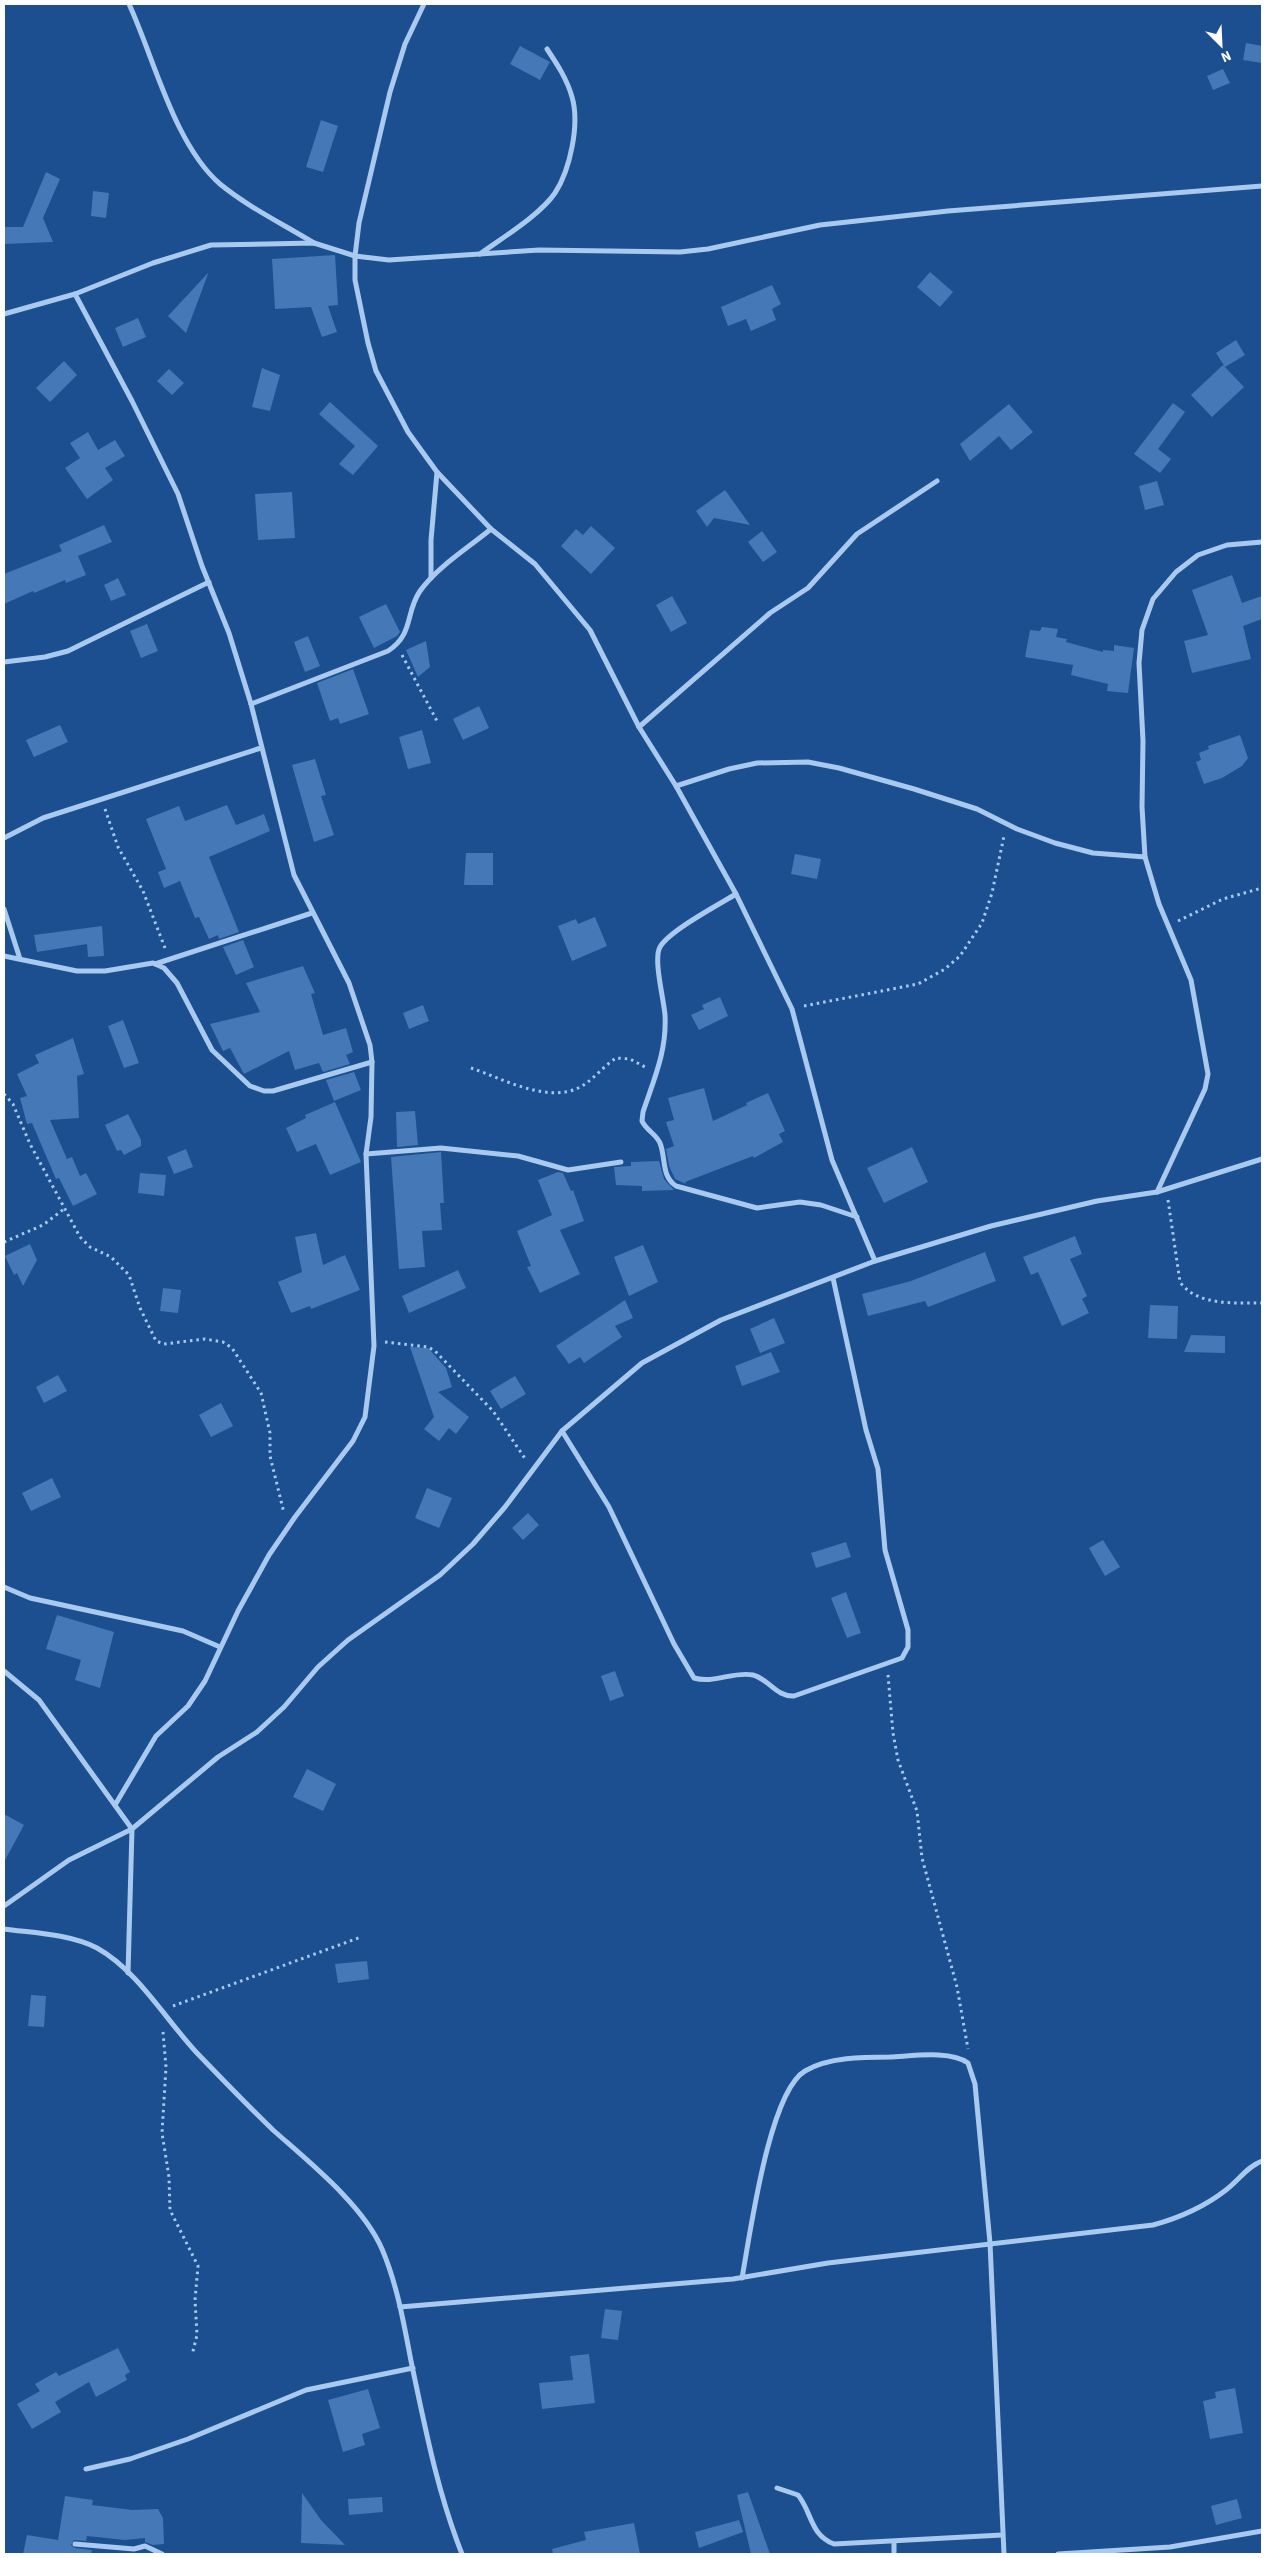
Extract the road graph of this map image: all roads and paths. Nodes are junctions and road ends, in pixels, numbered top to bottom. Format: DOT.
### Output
graph roads {
  1 [pos="129,4"];
  2 [pos="424,4"];
  3 [pos="547,49"];
  4 [pos="1262,186"];
  5 [pos="314,243"];
  6 [pos="480,254"];
  7 [pos="355,256"];
  8 [pos="75,294"];
  9 [pos="4,314"];
  10 [pos="437,472"];
  11 [pos="937,481"];
  12 [pos="491,529"];
  13 [pos="1262,542"];
  14 [pos="431,578"];
  15 [pos="209,582"];
  16 [pos="397,646"];
  17 [pos="4,662"];
  18 [pos="251,704"];
  19 [pos="438,723"];
  20 [pos="639,727"];
  21 [pos="262,748"];
  22 [pos="676,786"];
  23 [pos="102,798"];
  24 [pos="1008,824"];
  25 [pos="4,838"];
  26 [pos="1145,857"];
  27 [pos="1262,888"];
  28 [pos="736,894"];
  29 [pos="4,909"];
  30 [pos="312,913"];
  31 [pos="1169,926"];
  32 [pos="4,956"];
  33 [pos="20,959"];
  34 [pos="170,960"];
  35 [pos="155,964"];
  36 [pos="792,1009"];
  37 [pos="372,1062"];
  38 [pos="471,1068"];
  39 [pos="657,1074"];
  40 [pos="4,1094"];
  41 [pos="366,1154"];
  42 [pos="1262,1159"];
  43 [pos="621,1162"];
  44 [pos="1167,1190"];
  45 [pos="1158,1192"];
  46 [pos="64,1209"];
  47 [pos="857,1217"];
  48 [pos="4,1242"];
  49 [pos="875,1261"];
  50 [pos="833,1278"];
  51 [pos="1262,1303"];
  52 [pos="374,1341"];
  53 [pos="562,1431"];
  54 [pos="532,1468"];
  55 [pos="287,1528"];
  56 [pos="4,1587"];
  57 [pos="220,1647"];
  58 [pos="888,1664"];
  59 [pos="4,1671"];
  60 [pos="115,1805"];
  61 [pos="132,1829"];
  62 [pos="4,1906"];
  63 [pos="4,1929"];
  64 [pos="360,1937"];
  65 [pos="128,1973"];
  66 [pos="161,2012"];
  67 [pos="970,2069"];
  68 [pos="1262,2161"];
  69 [pos="990,2243"];
  70 [pos="742,2278"];
  71 [pos="400,2306"];
  72 [pos="192,2355"];
  73 [pos="413,2368"];
  74 [pos="86,2469"];
  75 [pos="777,2488"];
  76 [pos="1262,2531"];
  77 [pos="1002,2535"];
  78 [pos="894,2542"];
  79 [pos="75,2544"];
  80 [pos="162,2554"];
  81 [pos="462,2554"];
  82 [pos="894,2554"];
  83 [pos="1004,2554"];
  84 [pos="1058,2554"];
  1 -- 5 [label="street"];
  2 -- 7 [label="street"];
  3 -- 6 [label="street"];
  4 -- 6 [label="street"];
  5 -- 7 [label="street"];
  5 -- 8 [label="street"];
  6 -- 7 [label="street"];
  7 -- 10 [label="street"];
  8 -- 9 [label="street"];
  8 -- 15 [label="street"];
  10 -- 12 [label="street"];
  10 -- 14 [label="street"];
  11 -- 20 [label="street"];
  12 -- 14 [label="street"];
  12 -- 20 [label="street"];
  13 -- 26 [label="street"];
  14 -- 16 [label="street"];
  15 -- 17 [label="street"];
  15 -- 18 [label="street"];
  16 -- 18 [label="street"];
  16 -- 19 [label="path"];
  18 -- 21 [label="street"];
  20 -- 22 [label="street"];
  21 -- 23 [label="street"];
  21 -- 30 [label="street"];
  22 -- 24 [label="street"];
  22 -- 28 [label="street"];
  23 -- 25 [label="street"];
  23 -- 34 [label="path"];
  24 -- 26 [label="street"];
  24 -- 36 [label="path"];
  26 -- 31 [label="street"];
  27 -- 31 [label="path"];
  28 -- 36 [label="street"];
  28 -- 39 [label="street"];
  29 -- 33 [label="street"];
  30 -- 34 [label="street"];
  30 -- 37 [label="street"];
  31 -- 45 [label="street"];
  32 -- 33 [label="street"];
  33 -- 35 [label="street"];
  34 -- 35 [label="street"];
  35 -- 37 [label="street"];
  36 -- 47 [label="street"];
  37 -- 41 [label="street"];
  38 -- 39 [label="path"];
  39 -- 47 [label="street"];
  40 -- 46 [label="path"];
  41 -- 43 [label="street"];
  41 -- 52 [label="street"];
  42 -- 44 [label="street"];
  44 -- 45 [label="street"];
  44 -- 51 [label="path"];
  45 -- 49 [label="street"];
  46 -- 48 [label="path"];
  46 -- 55 [label="path"];
  47 -- 49 [label="street"];
  49 -- 50 [label="street"];
  50 -- 53 [label="street"];
  50 -- 58 [label="street"];
  52 -- 54 [label="path"];
  52 -- 55 [label="street"];
  53 -- 54 [label="street"];
  53 -- 58 [label="street"];
  54 -- 61 [label="street"];
  55 -- 57 [label="street"];
  56 -- 57 [label="street"];
  57 -- 60 [label="street"];
  58 -- 67 [label="path"];
  59 -- 60 [label="street"];
  60 -- 61 [label="street"];
  61 -- 62 [label="street"];
  61 -- 65 [label="street"];
  63 -- 65 [label="street"];
  64 -- 66 [label="path"];
  65 -- 66 [label="street"];
  66 -- 71 [label="street"];
  66 -- 72 [label="path"];
  67 -- 69 [label="street"];
  67 -- 70 [label="street"];
  68 -- 69 [label="street"];
  69 -- 70 [label="street"];
  69 -- 77 [label="street"];
  70 -- 71 [label="street"];
  71 -- 73 [label="street"];
  73 -- 74 [label="street"];
  73 -- 81 [label="street"];
  75 -- 78 [label="street"];
  76 -- 84 [label="street"];
  77 -- 78 [label="street"];
  77 -- 83 [label="street"];
  78 -- 82 [label="street"];
  79 -- 80 [label="street"];
}
